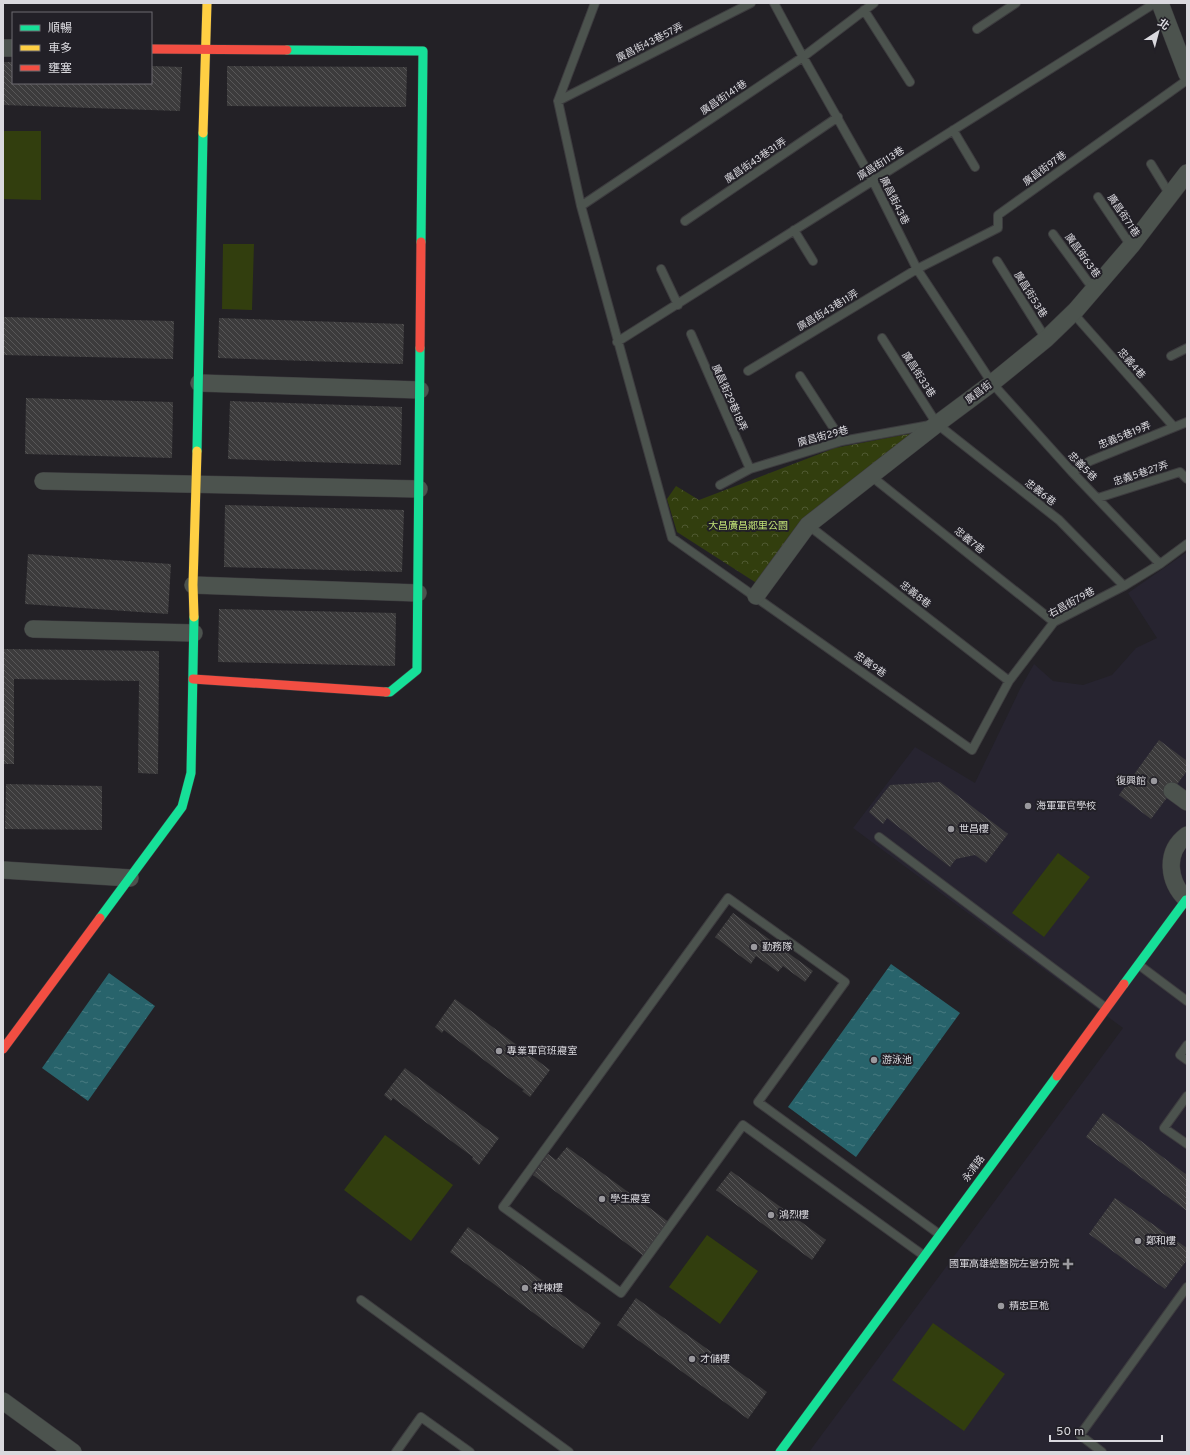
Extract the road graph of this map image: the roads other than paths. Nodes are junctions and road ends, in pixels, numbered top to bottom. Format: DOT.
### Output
graph roads {
  1 [pos="207,3"];
  2 [pos="595,3"];
  3 [pos="751,3"];
  4 [pos="774,3"];
  5 [pos="874,3"];
  6 [pos="1016,3"];
  7 [pos="1155,3"];
  8 [pos="1160,3"];
  9 [pos="864,10"];
  10 [pos="977,29"];
  11 [pos="152,49"];
  12 [pos="206,50"];
  13 [pos="803,57"];
  14 [pos="1187,74"];
  15 [pos="1187,80"];
  16 [pos="910,82"];
  17 [pos="558,101"];
  18 [pos="838,117"];
  19 [pos="953,130"];
  20 [pos="1151,164"];
  21 [pos="975,167"];
  22 [pos="1187,173"];
  23 [pos="873,181"];
  24 [pos="1170,195"];
  25 [pos="1098,197"];
  26 [pos="581,206"];
  27 [pos="685,221"];
  28 [pos="794,230"];
  29 [pos="1053,234"];
  30 [pos="1131,246"];
  31 [pos="813,261"];
  32 [pos="997,261"];
  33 [pos="661,269"];
  34 [pos="917,269"];
  35 [pos="1094,290"];
  36 [pos="678,305"];
  37 [pos="1073,313"];
  38 [pos="691,334"];
  39 [pos="882,338"];
  40 [pos="1046,339"];
  41 [pos="617,342"];
  42 [pos="1187,348"];
  43 [pos="1171,356"];
  44 [pos="748,370"];
  45 [pos="800,376"];
  46 [pos="199,383"];
  47 [pos="992,384"];
  48 [pos="420,390"];
  49 [pos="1187,422"];
  50 [pos="937,424"];
  51 [pos="1174,427"];
  52 [pos="842,441"];
  53 [pos="750,469"];
  54 [pos="1072,472"];
  55 [pos="871,476"];
  56 [pos="1187,478"];
  57 [pos="43,481"];
  58 [pos="197,483"];
  59 [pos="720,485"];
  60 [pos="419,488"];
  61 [pos="1098,498"];
  62 [pos="808,525"];
  63 [pos="1187,544"];
  64 [pos="1160,564"];
  65 [pos="193,585"];
  66 [pos="1124,586"];
  67 [pos="418,593"];
  68 [pos="756,596"];
  69 [pos="1054,622"];
  70 [pos="33,629"];
  71 [pos="194,633"];
  72 [pos="193,679"];
  73 [pos="1009,681"];
  74 [pos="972,750"];
  75 [pos="1172,791"];
  76 [pos="1187,802"];
  77 [pos="1187,835"];
  78 [pos="879,837"];
  79 [pos="3,870"];
  80 [pos="130,878"];
  81 [pos="1187,900"];
  82 [pos="1138,965"];
  83 [pos="1187,1001"];
  84 [pos="1107,1008"];
  85 [pos="1187,1045"];
  86 [pos="3,1048"];
  87 [pos="1187,1060"];
  88 [pos="1187,1096"];
  89 [pos="1187,1144"];
  90 [pos="940,1234"];
  91 [pos="924,1256"];
  92 [pos="1187,1286"];
  93 [pos="361,1300"];
  94 [pos="3,1401"];
  95 [pos="73,1452"];
  96 [pos="396,1452"];
  97 [pos="470,1452"];
  98 [pos="569,1452"];
  99 [pos="780,1452"];
  100 [pos="1102,1452"];
  1 -- 12 [label="street"];
  2 -- 17 [label="lane"];
  3 -- 17 [label="lane, 廣昌街43巷57弄"];
  4 -- 13 [label="lane, 廣昌街43巷"];
  5 -- 9 [label="lane, 廣昌街141巷"];
  6 -- 10 [label="lane"];
  7 -- 19 [label="lane, 廣昌街113巷"];
  8 -- 14 [label="street"];
  9 -- 13 [label="lane, 廣昌街141巷"];
  9 -- 16 [label="lane"];
  11 -- 12 [label="street"];
  12 -- 46 [label="street"];
  12 -- 48 [label="street"];
  13 -- 18 [label="lane, 廣昌街43巷"];
  13 -- 26 [label="lane, 廣昌街141巷"];
  15 -- 34 [label="lane, 廣昌街97巷"];
  17 -- 26 [label="lane, 忠義9巷"];
  18 -- 23 [label="lane, 廣昌街43巷"];
  18 -- 27 [label="lane, 廣昌街43巷31弄"];
  19 -- 21 [label="lane"];
  19 -- 23 [label="lane, 廣昌街113巷"];
  20 -- 24 [label="lane"];
  22 -- 24 [label="street, 廣昌街"];
  23 -- 28 [label="lane, 廣昌街113巷"];
  23 -- 34 [label="lane, 廣昌街43巷"];
  24 -- 30 [label="street, 廣昌街"];
  25 -- 30 [label="lane, 廣昌街71巷"];
  26 -- 41 [label="lane, 忠義9巷"];
  28 -- 31 [label="lane"];
  28 -- 36 [label="lane, 廣昌街113巷"];
  29 -- 35 [label="lane, 廣昌街63巷"];
  30 -- 35 [label="street, 廣昌街"];
  32 -- 40 [label="lane, 廣昌街53巷"];
  33 -- 36 [label="lane"];
  34 -- 44 [label="lane, 廣昌街43巷11弄"];
  34 -- 47 [label="lane, 廣昌街43巷"];
  35 -- 37 [label="street, 廣昌街"];
  36 -- 41 [label="lane, 廣昌街113巷"];
  37 -- 40 [label="street, 廣昌街"];
  37 -- 51 [label="lane, 忠義4巷"];
  38 -- 53 [label="lane, 廣昌街29巷18弄"];
  39 -- 50 [label="lane, 廣昌街33巷"];
  40 -- 47 [label="street, 廣昌街"];
  41 -- 68 [label="lane, 忠義9巷"];
  42 -- 43 [label="lane"];
  45 -- 52 [label="lane"];
  46 -- 48 [label="street"];
  46 -- 58 [label="street"];
  47 -- 50 [label="street, 廣昌街"];
  47 -- 54 [label="lane, 忠義5巷"];
  48 -- 60 [label="street"];
  49 -- 51 [label="lane, 忠義5巷19弄"];
  50 -- 52 [label="lane, 廣昌街29巷"];
  50 -- 55 [label="street, 廣昌街"];
  50 -- 66 [label="lane, 忠義6巷"];
  51 -- 54 [label="lane, 忠義5巷19弄"];
  52 -- 53 [label="lane, 廣昌街29巷"];
  53 -- 59 [label="lane, 廣昌街29巷"];
  54 -- 61 [label="lane, 忠義5巷"];
  55 -- 62 [label="street, 廣昌街"];
  55 -- 69 [label="lane, 忠義7巷"];
  56 -- 61 [label="lane, 忠義5巷27弄"];
  57 -- 58 [label="street"];
  58 -- 60 [label="street"];
  58 -- 65 [label="street"];
  60 -- 67 [label="street"];
  61 -- 64 [label="lane, 忠義5巷"];
  62 -- 68 [label="street, 廣昌街"];
  62 -- 73 [label="lane, 忠義8巷"];
  63 -- 64 [label="lane, 右昌街79巷"];
  64 -- 66 [label="lane, 右昌街79巷"];
  65 -- 67 [label="street"];
  65 -- 71 [label="street"];
  66 -- 69 [label="lane, 右昌街79巷"];
  67 -- 72 [label="street"];
  68 -- 74 [label="lane, 忠義9巷"];
  69 -- 73 [label="lane, 右昌街79巷"];
  70 -- 71 [label="street"];
  71 -- 72 [label="street"];
  72 -- 80 [label="street"];
  73 -- 74 [label="lane, 右昌街79巷"];
  75 -- 76 [label="street"];
  77 -- 81 [label="street"];
  78 -- 84 [label="lane"];
  79 -- 80 [label="street"];
  80 -- 86 [label="street"];
  81 -- 82 [label="street, 永清路"];
  82 -- 83 [label="lane"];
  82 -- 84 [label="street, 永清路"];
  84 -- 90 [label="street, 永清路"];
  85 -- 87 [label="lane"];
  88 -- 89 [label="lane"];
  90 -- 91 [label="street, 永清路"];
  90 -- 91 [label="lane"];
  91 -- 99 [label="street, 永清路"];
  92 -- 100 [label="lane"];
  93 -- 98 [label="lane"];
  94 -- 95 [label="street"];
  96 -- 97 [label="lane"];
}
